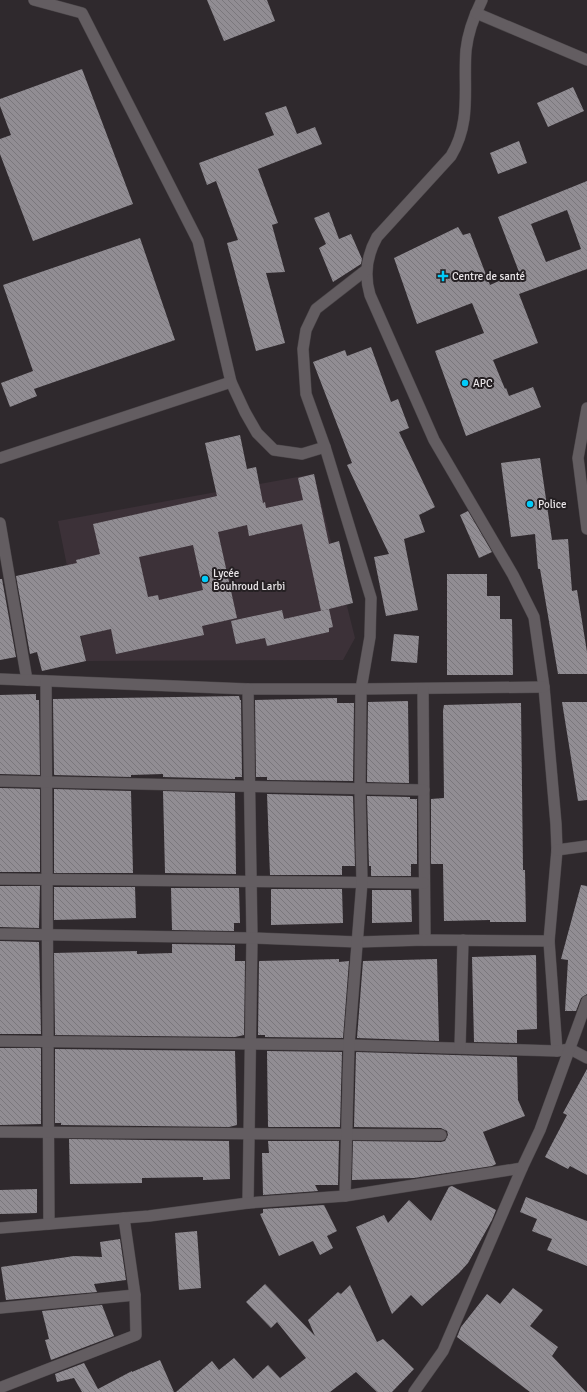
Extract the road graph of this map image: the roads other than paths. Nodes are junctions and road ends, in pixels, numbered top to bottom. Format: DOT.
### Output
graph roads {
  1 [pos="34,0"];
  2 [pos="482,0"];
  3 [pos="476,13"];
  4 [pos="587,60"];
  5 [pos="366,270"];
  6 [pos="230,382"];
  7 [pos="587,408"];
  8 [pos="325,447"];
  9 [pos="0,458"];
  10 [pos="582,458"];
  11 [pos="0,523"];
  12 [pos="587,529"];
  13 [pos="0,679"];
  14 [pos="28,680"];
  15 [pos="46,681"];
  16 [pos="544,686"];
  17 [pos="248,689"];
  18 [pos="361,689"];
  19 [pos="423,689"];
  20 [pos="0,781"];
  21 [pos="46,782"];
  22 [pos="249,786"];
  23 [pos="360,789"];
  24 [pos="424,790"];
  25 [pos="587,846"];
  26 [pos="557,850"];
  27 [pos="0,879"];
  28 [pos="46,879"];
  29 [pos="251,881"];
  30 [pos="362,882"];
  31 [pos="424,882"];
  32 [pos="0,934"];
  33 [pos="46,935"];
  34 [pos="252,938"];
  35 [pos="425,940"];
  36 [pos="463,940"];
  37 [pos="549,941"];
  38 [pos="358,942"];
  39 [pos="587,1001"];
  40 [pos="0,1041"];
  41 [pos="47,1042"];
  42 [pos="250,1044"];
  43 [pos="350,1045"];
  44 [pos="460,1048"];
  45 [pos="570,1049"];
  46 [pos="557,1051"];
  47 [pos="587,1058"];
  48 [pos="0,1132"];
  49 [pos="48,1133"];
  50 [pos="248,1133"];
  51 [pos="348,1134"];
  52 [pos="441,1135"];
  53 [pos="522,1168"];
  54 [pos="345,1196"];
  55 [pos="248,1204"];
  56 [pos="124,1218"];
  57 [pos="48,1224"];
  58 [pos="0,1228"];
  59 [pos="135,1295"];
  60 [pos="0,1308"];
  61 [pos="2,1386"];
  62 [pos="414,1392"];
  1 -- 6 [label="street"];
  2 -- 3 [label="street"];
  3 -- 4 [label="street"];
  3 -- 5 [label="street"];
  5 -- 8 [label="street"];
  5 -- 16 [label="street"];
  6 -- 8 [label="street"];
  6 -- 9 [label="street"];
  7 -- 10 [label="street"];
  8 -- 18 [label="street"];
  10 -- 12 [label="street"];
  11 -- 14 [label="street"];
  13 -- 14 [label="street"];
  14 -- 15 [label="street"];
  15 -- 17 [label="street"];
  15 -- 21 [label="street"];
  16 -- 19 [label="street"];
  16 -- 26 [label="street"];
  17 -- 18 [label="street"];
  17 -- 22 [label="street"];
  18 -- 19 [label="street"];
  18 -- 23 [label="street"];
  19 -- 24 [label="street"];
  20 -- 21 [label="street"];
  21 -- 22 [label="street"];
  21 -- 28 [label="street"];
  22 -- 23 [label="street"];
  22 -- 29 [label="street"];
  23 -- 24 [label="street"];
  23 -- 30 [label="street"];
  24 -- 31 [label="street"];
  25 -- 26 [label="street"];
  26 -- 37 [label="street"];
  27 -- 28 [label="street"];
  28 -- 29 [label="street"];
  28 -- 33 [label="street"];
  29 -- 30 [label="street"];
  29 -- 34 [label="street"];
  30 -- 31 [label="street"];
  30 -- 38 [label="street"];
  31 -- 35 [label="street"];
  32 -- 33 [label="street"];
  33 -- 34 [label="street"];
  33 -- 41 [label="street"];
  34 -- 38 [label="street"];
  34 -- 42 [label="street"];
  35 -- 36 [label="street"];
  35 -- 38 [label="street"];
  36 -- 37 [label="street"];
  36 -- 44 [label="street"];
  37 -- 46 [label="street"];
  38 -- 43 [label="street"];
  39 -- 45 [label="street"];
  40 -- 41 [label="street"];
  41 -- 42 [label="street"];
  41 -- 49 [label="street"];
  42 -- 43 [label="street"];
  42 -- 50 [label="street"];
  43 -- 44 [label="street"];
  43 -- 51 [label="street"];
  44 -- 46 [label="street"];
  45 -- 46 [label="street"];
  45 -- 47 [label="street"];
  45 -- 53 [label="street"];
  48 -- 49 [label="street"];
  49 -- 50 [label="street"];
  49 -- 57 [label="street"];
  50 -- 51 [label="street"];
  50 -- 55 [label="street"];
  51 -- 52 [label="street"];
  51 -- 54 [label="street"];
  53 -- 54 [label="street"];
  53 -- 62 [label="street"];
  54 -- 55 [label="street"];
  55 -- 56 [label="street"];
  56 -- 57 [label="street"];
  56 -- 59 [label="street"];
  57 -- 58 [label="street"];
  59 -- 60 [label="street"];
  59 -- 61 [label="street"];
}
